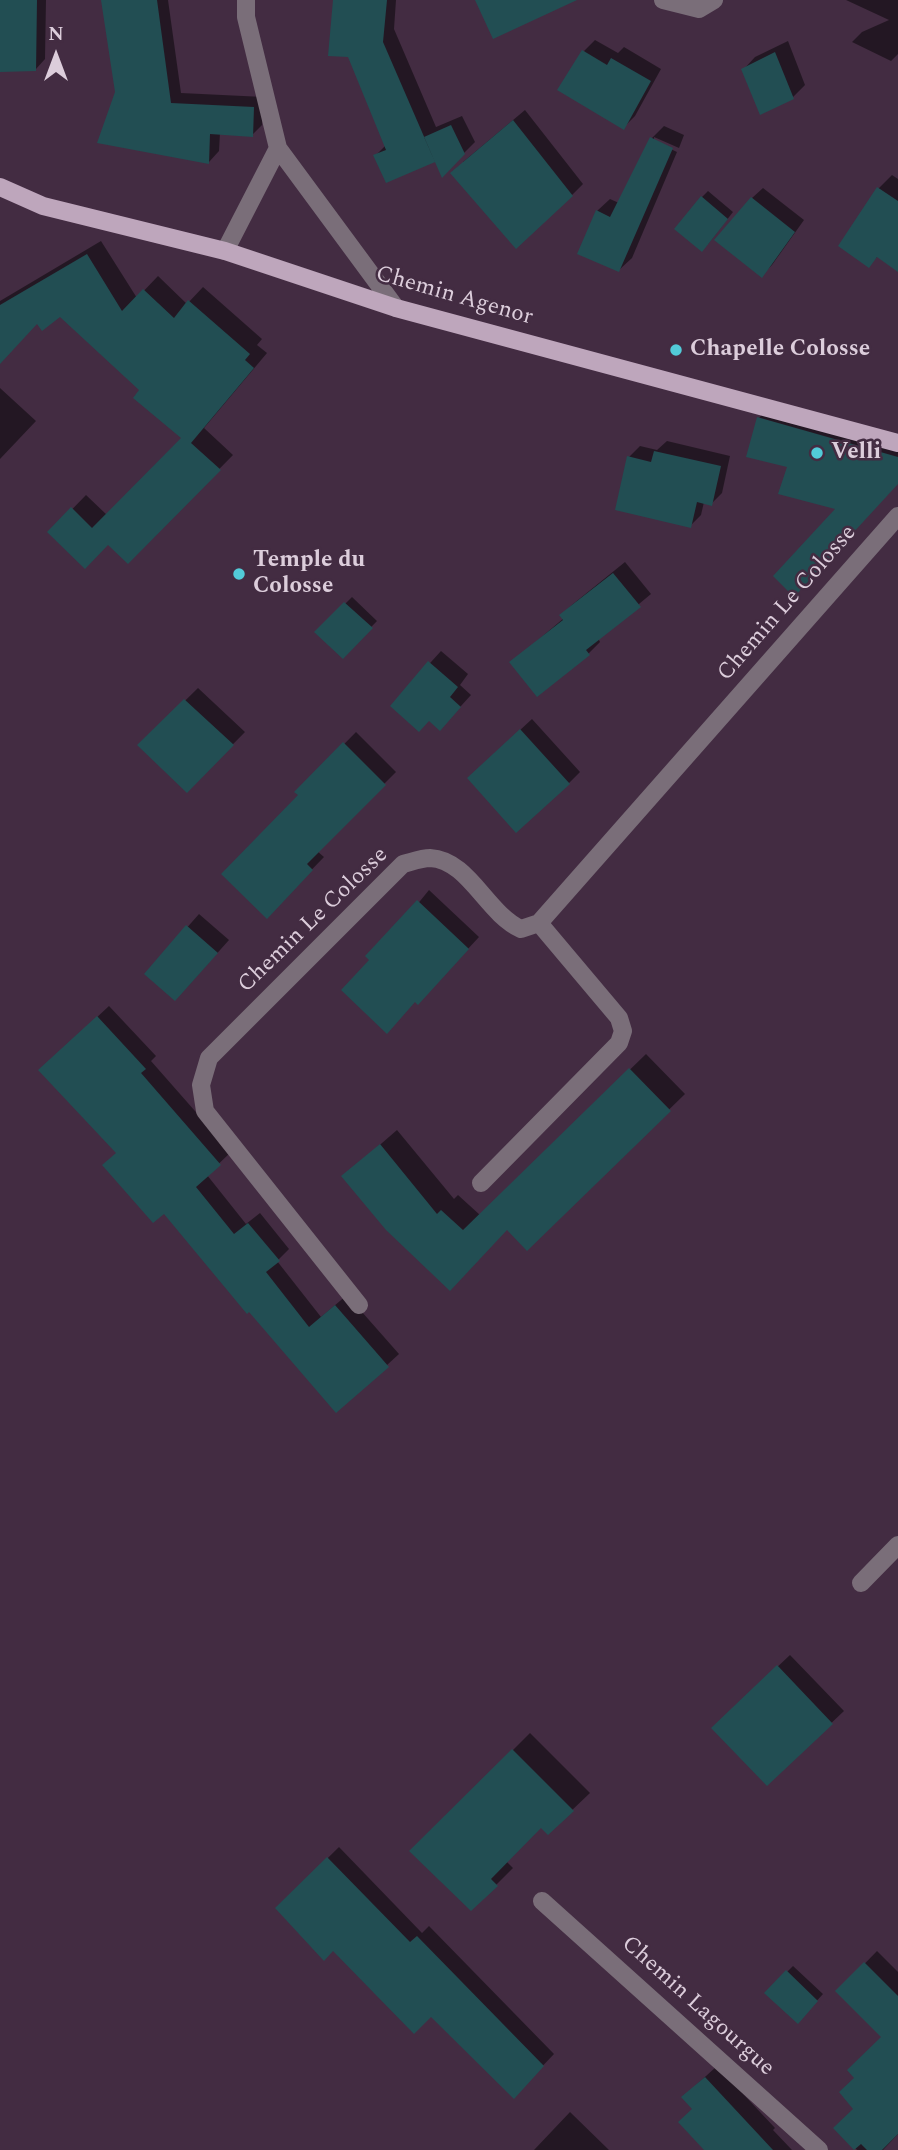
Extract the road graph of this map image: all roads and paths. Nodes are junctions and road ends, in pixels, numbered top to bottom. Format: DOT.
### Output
graph roads {
  1 [pos="246,0"];
  2 [pos="663,0"];
  3 [pos="714,0"];
  4 [pos="278,148"];
  5 [pos="0,187"];
  6 [pos="225,251"];
  7 [pos="396,308"];
  8 [pos="898,443"];
  9 [pos="898,516"];
  10 [pos="539,923"];
  11 [pos="481,1183"];
  12 [pos="359,1305"];
  13 [pos="898,1545"];
  14 [pos="861,1583"];
  15 [pos="542,1901"];
  16 [pos="819,2150"];
  1 -- 4 [label="street"];
  2 -- 3 [label="street"];
  4 -- 6 [label="street"];
  4 -- 7 [label="street"];
  5 -- 6 [label="main road, Chemin Agenor"];
  6 -- 7 [label="main road, Chemin Agenor"];
  7 -- 8 [label="main road, Chemin Agenor"];
  9 -- 10 [label="street, Chemin Le Colosse"];
  10 -- 11 [label="street"];
  10 -- 12 [label="street, Chemin Le Colosse"];
  13 -- 14 [label="street"];
  15 -- 16 [label="street, Chemin Lagourgue"];
}
